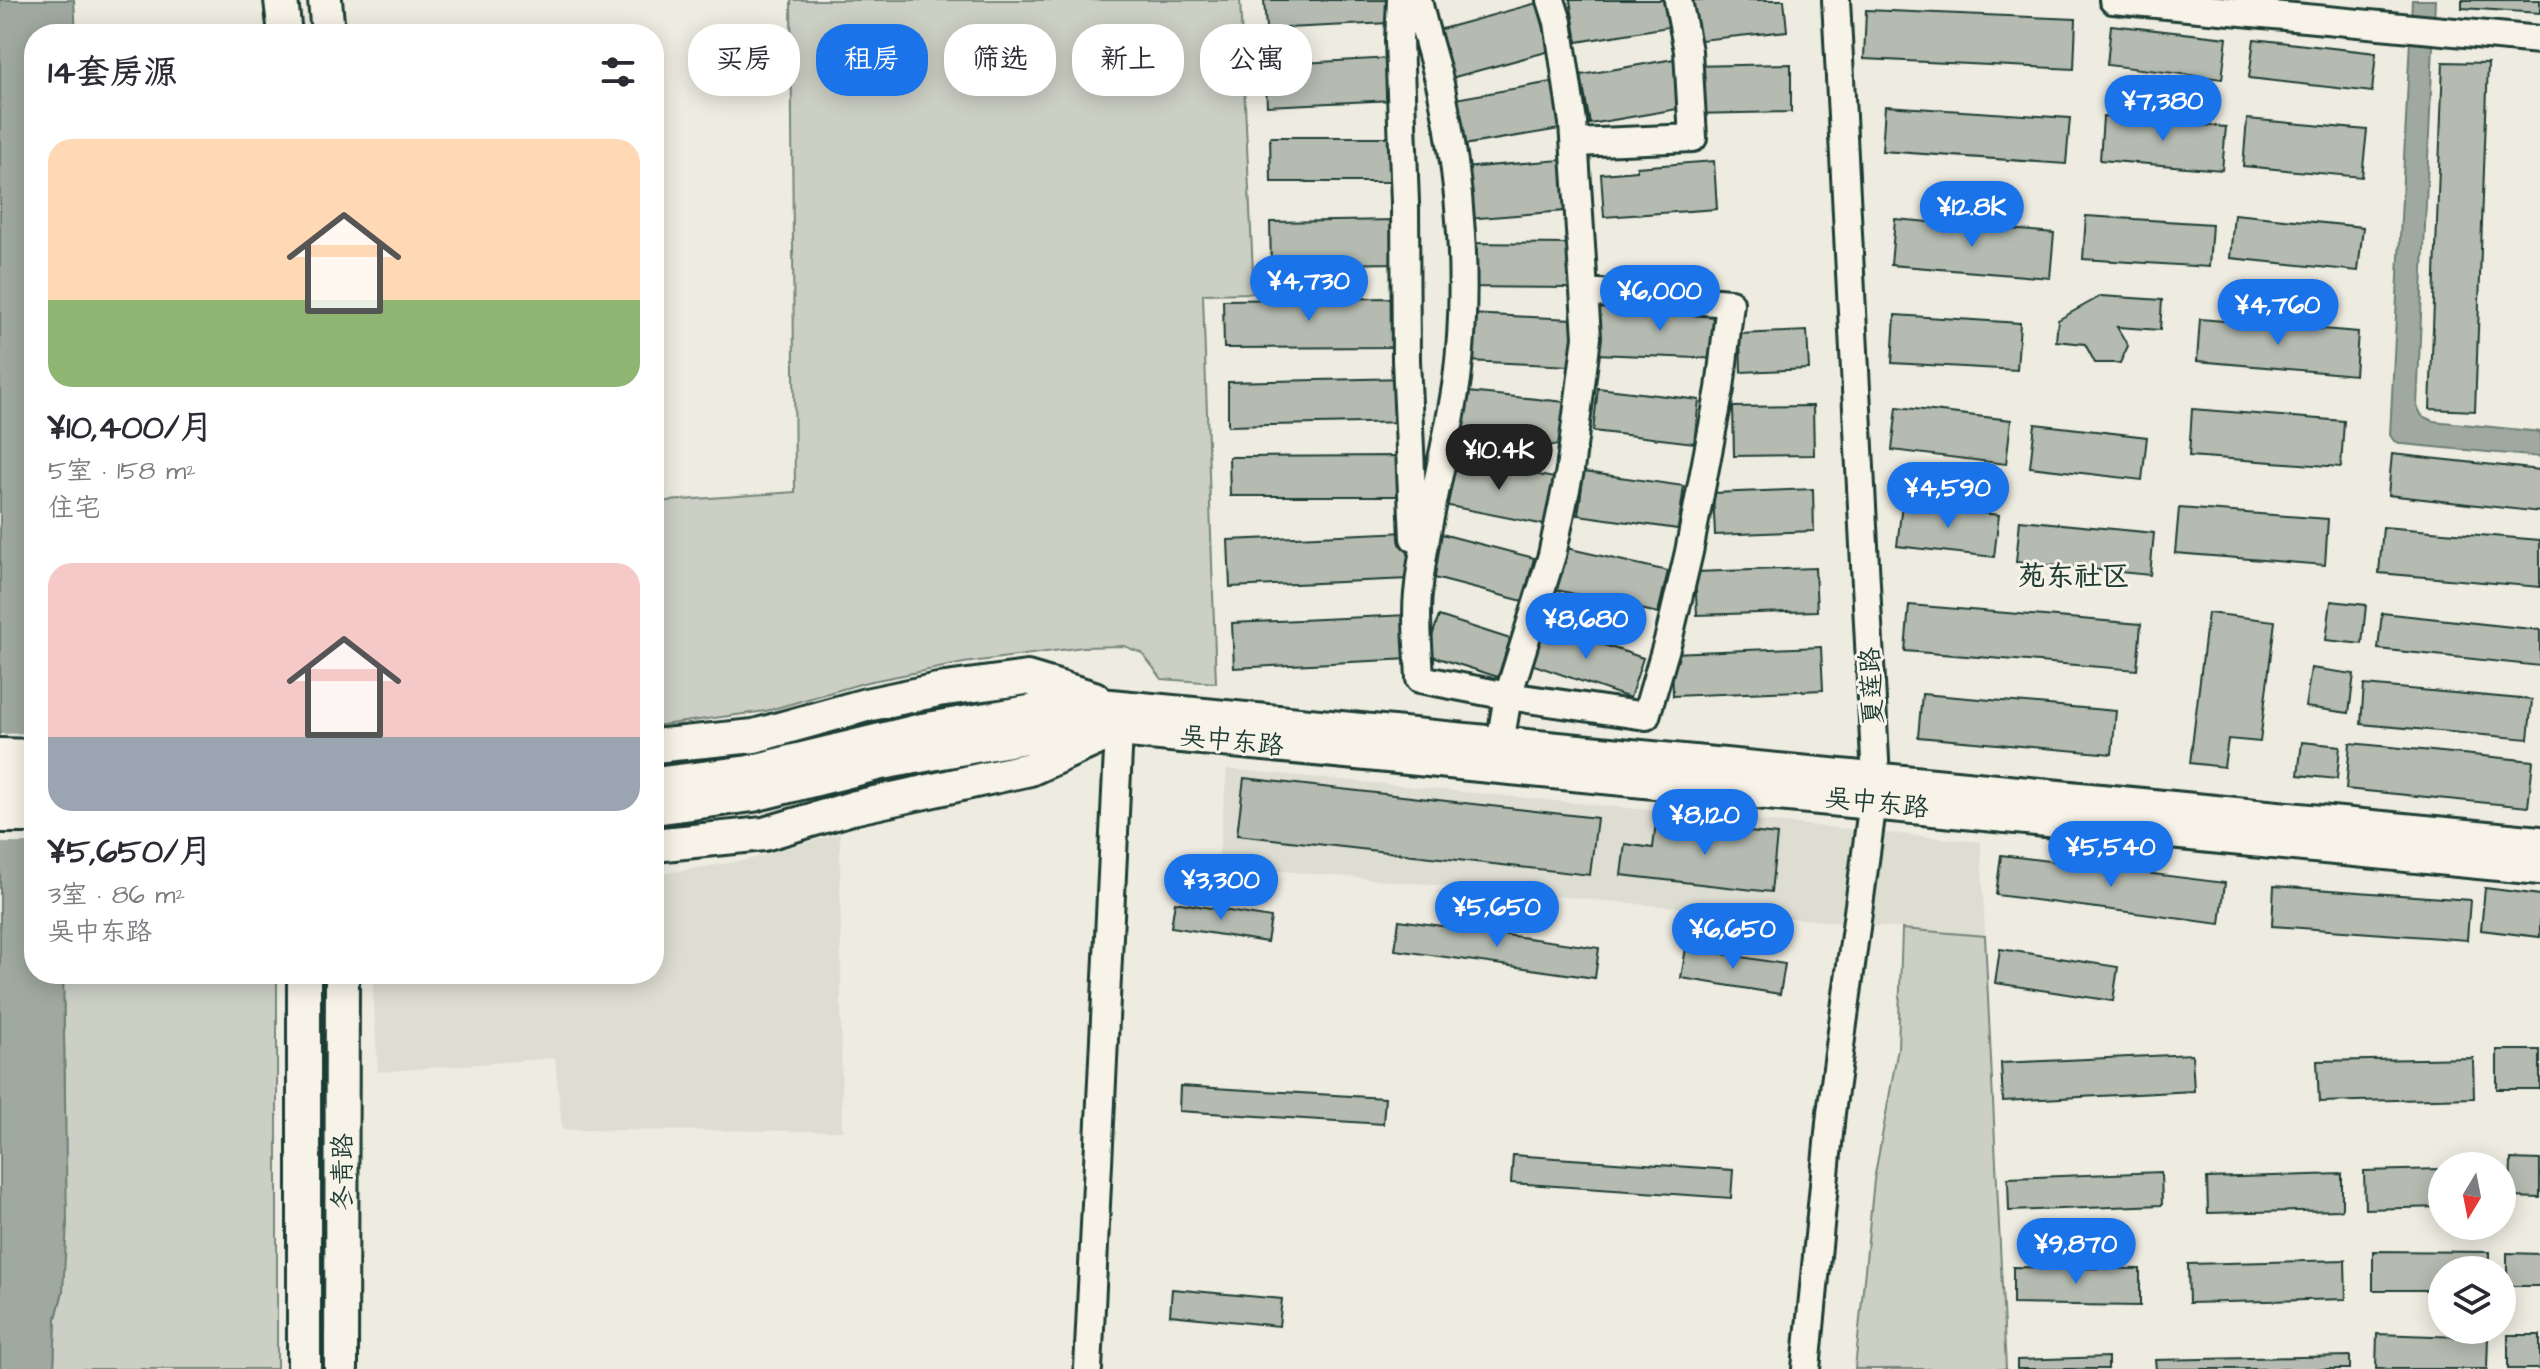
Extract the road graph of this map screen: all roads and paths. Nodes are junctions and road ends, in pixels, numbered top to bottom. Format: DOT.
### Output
graph roads {
  1 [pos="281,0"];
  2 [pos="325,0"];
  3 [pos="1401,0"];
  4 [pos="1418,0"];
  5 [pos="1551,0"];
  6 [pos="1678,0"];
  7 [pos="1836,0"];
  8 [pos="2113,0"];
  9 [pos="284,24"];
  10 [pos="327,24"];
  11 [pos="2540,40"];
  12 [pos="1575,143"];
  13 [pos="1585,292"];
  14 [pos="1417,597"];
  15 [pos="1508,696"];
  16 [pos="1120,718"];
  17 [pos="1500,743"];
  18 [pos="664,745"];
  19 [pos="0,757"];
  20 [pos="24,758"];
  21 [pos="751,783"];
  22 [pos="664,784"];
  23 [pos="0,788"];
  24 [pos="24,788"];
  25 [pos="1875,790"];
  26 [pos="664,805"];
  27 [pos="0,816"];
  28 [pos="24,816"];
  29 [pos="2540,843"];
  30 [pos="664,844"];
  31 [pos="2540,868"];
  32 [pos="304,984"];
  33 [pos="342,984"];
  34 [pos="304,1369"];
  35 [pos="341,1369"];
  36 [pos="1088,1369"];
  37 [pos="1806,1369"];
  1 -- 9 [label="main road"];
  2 -- 10 [label="main road"];
  3 -- 14 [label="street"];
  4 -- 14 [label="street"];
  5 -- 12 [label="street"];
  6 -- 12 [label="street"];
  7 -- 25 [label="street, 夏莲路"];
  8 -- 11 [label="street"];
  12 -- 13 [label="street"];
  13 -- 15 [label="street"];
  13 -- 15 [label="street"];
  14 -- 15 [label="street"];
  15 -- 17 [label="street"];
  16 -- 17 [label="main road, 吴中东路"];
  16 -- 18 [label="main road"];
  16 -- 21 [label="main road"];
  16 -- 25 [label="main road, 吴中东路"];
  16 -- 30 [label="main road"];
  16 -- 36 [label="street"];
  17 -- 25 [label="main road, 吴中东路"];
  19 -- 20 [label="highway"];
  21 -- 22 [label="main road"];
  21 -- 26 [label="main road"];
  23 -- 24 [label="main road"];
  25 -- 29 [label="main road, 吴中东路"];
  25 -- 31 [label="main road, 吴中东路"];
  25 -- 37 [label="street, 夏莲路"];
  27 -- 28 [label="main road"];
  32 -- 34 [label="main road, 冬青路"];
  33 -- 35 [label="main road, 冬青路"];
}
